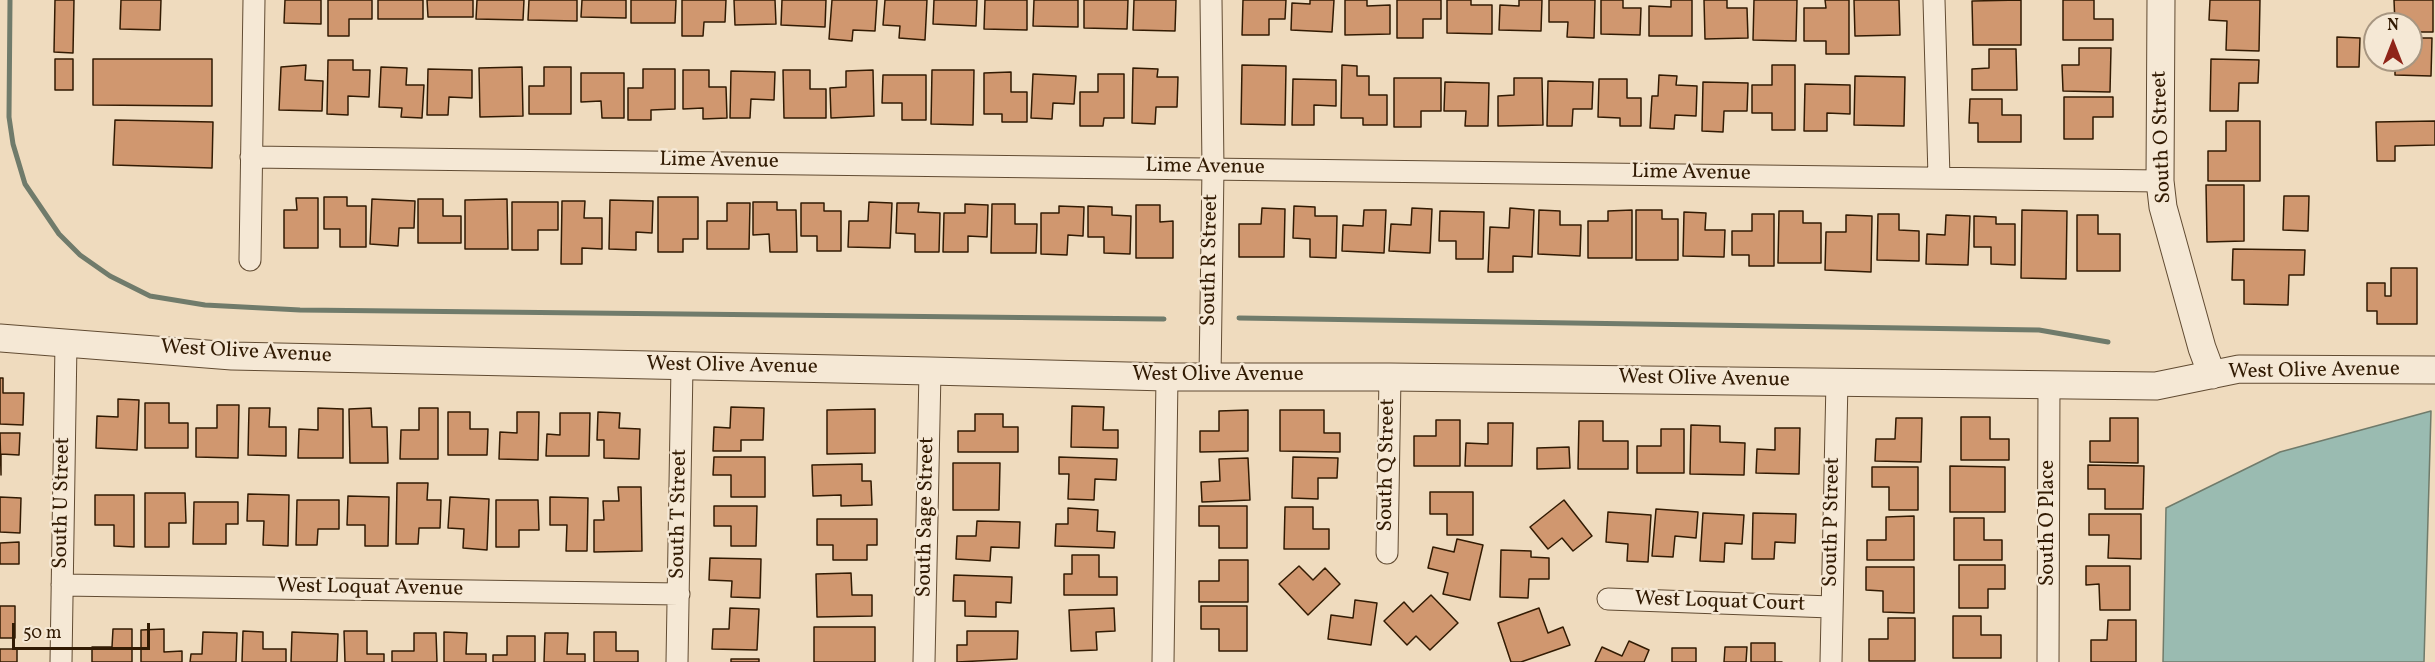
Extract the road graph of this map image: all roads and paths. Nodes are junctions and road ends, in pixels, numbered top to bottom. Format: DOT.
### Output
graph roads {
  1 [pos="254,0"];
  2 [pos="1212,0"];
  3 [pos="1934,0"];
  4 [pos="2161,0"];
  5 [pos="251,157"];
  6 [pos="1213,168"];
  7 [pos="1938,177"];
  8 [pos="2160,181"];
  9 [pos="249,260"];
  10 [pos="0,339"];
  11 [pos="66,343"];
  12 [pos="682,366"];
  13 [pos="2435,370"];
  14 [pos="930,372"];
  15 [pos="2212,375"];
  16 [pos="1167,377"];
  17 [pos="1210,377"];
  18 [pos="1390,377"];
  19 [pos="1837,381"];
  20 [pos="2049,383"];
  21 [pos="1387,553"];
  22 [pos="62,585"];
  23 [pos="679,594"];
  24 [pos="1608,598"];
  25 [pos="1831,607"];
  26 [pos="61,662"];
  27 [pos="677,662"];
  28 [pos="924,662"];
  29 [pos="1163,662"];
  30 [pos="1831,662"];
  31 [pos="2048,662"];
  1 -- 5 [label="street"];
  2 -- 6 [label="street, South R Street"];
  3 -- 7 [label="street"];
  4 -- 8 [label="street, South O Street"];
  5 -- 6 [label="street, Lime Avenue"];
  5 -- 9 [label="street"];
  6 -- 7 [label="street, Lime Avenue"];
  6 -- 17 [label="street, South R Street"];
  7 -- 8 [label="street, Lime Avenue"];
  8 -- 15 [label="street, South O Street"];
  10 -- 11 [label="street, West Olive Avenue"];
  11 -- 12 [label="street, West Olive Avenue"];
  11 -- 22 [label="street, South U Street"];
  12 -- 14 [label="street, West Olive Avenue"];
  12 -- 23 [label="street, South T Street"];
  13 -- 15 [label="street, West Olive Avenue"];
  14 -- 16 [label="street, West Olive Avenue"];
  14 -- 28 [label="street, South Sage Street"];
  15 -- 20 [label="street, West Olive Avenue"];
  16 -- 17 [label="street, West Olive Avenue"];
  16 -- 29 [label="street"];
  17 -- 18 [label="street, West Olive Avenue"];
  18 -- 19 [label="street, West Olive Avenue"];
  18 -- 21 [label="street, South Q Street"];
  19 -- 20 [label="street, West Olive Avenue"];
  19 -- 25 [label="street, South P Street"];
  20 -- 31 [label="street, South O Place"];
  22 -- 23 [label="street, West Loquat Avenue"];
  22 -- 26 [label="street, South U Street"];
  23 -- 27 [label="street, South T Street"];
  24 -- 25 [label="street, West Loquat Court"];
  25 -- 30 [label="street, South P Street"];
}
